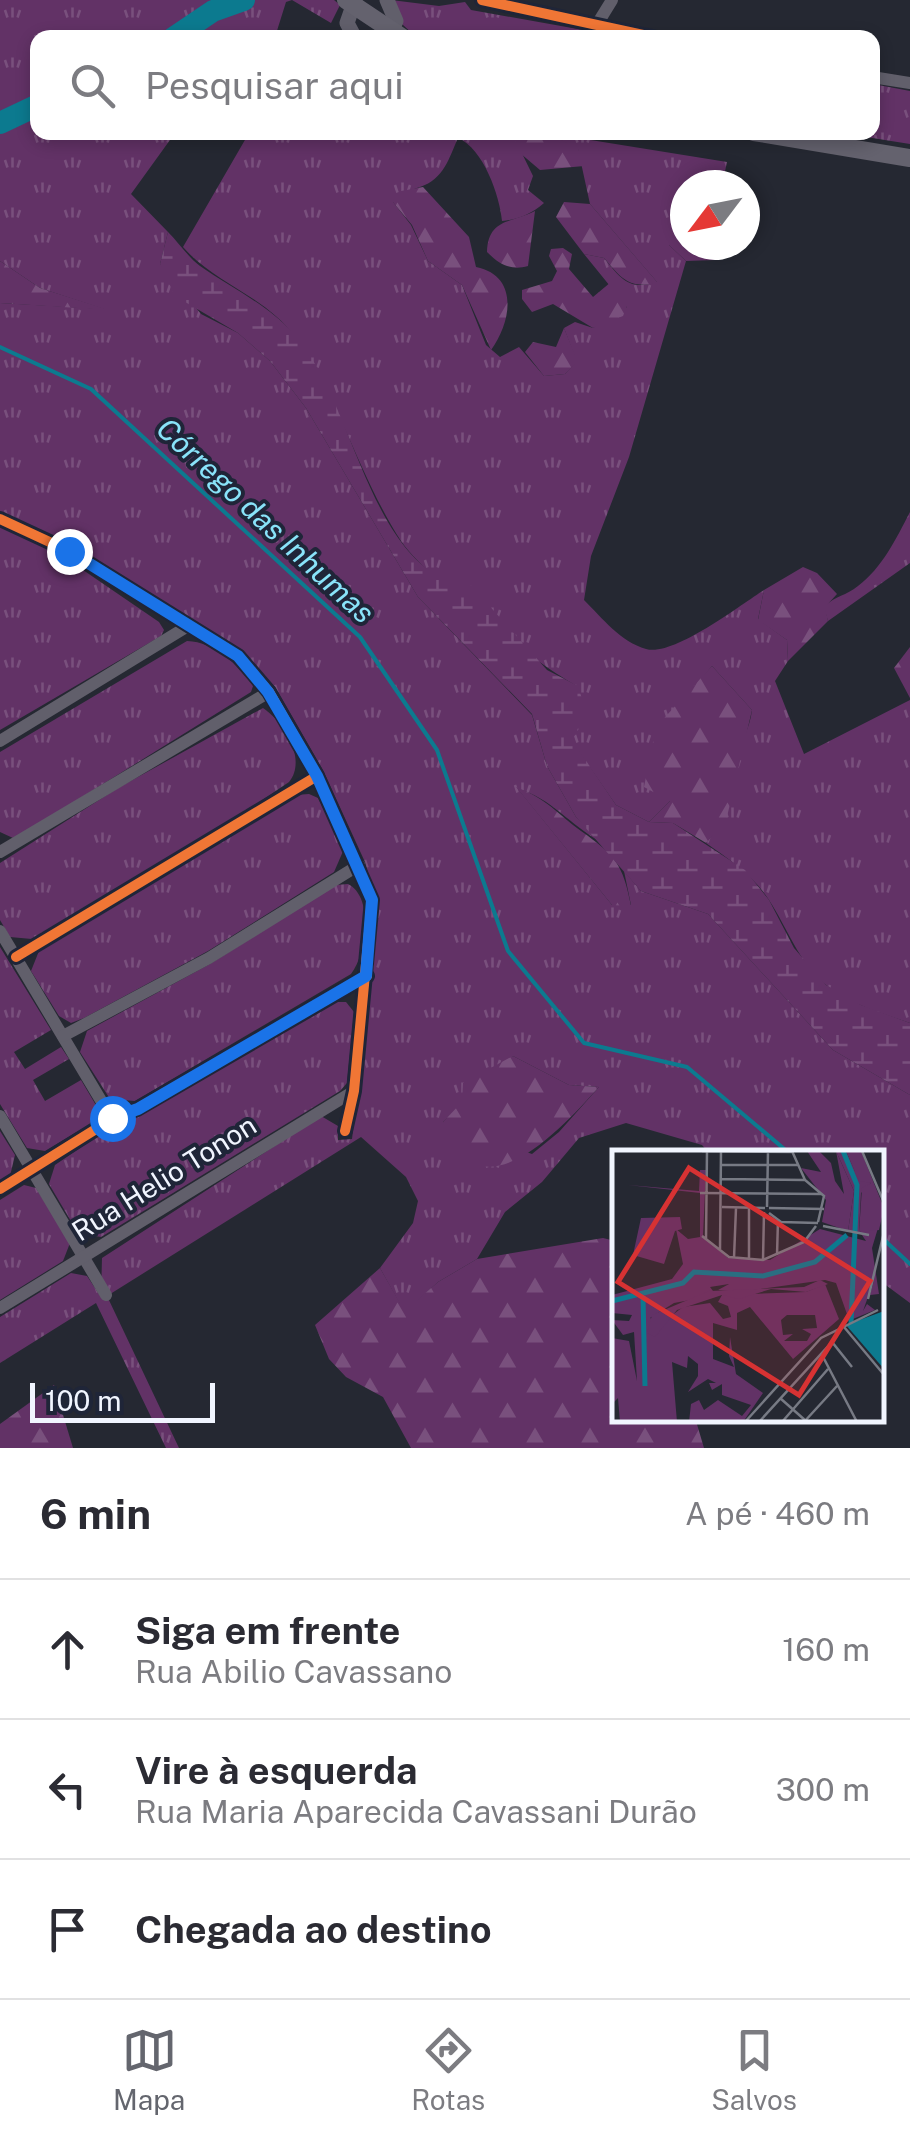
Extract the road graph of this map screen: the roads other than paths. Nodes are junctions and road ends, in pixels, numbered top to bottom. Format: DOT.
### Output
graph roads {
  1 [pos="387,0"];
  2 [pos="482,0"];
  3 [pos="612,0"];
  4 [pos="348,3"];
  5 [pos="596,26"];
  6 [pos="350,30"];
  7 [pos="392,30"];
  8 [pos="396,30"];
  9 [pos="616,30"];
  10 [pos="880,78"];
  11 [pos="910,84"];
  12 [pos="802,140"];
  13 [pos="910,158"];
  14 [pos="0,519"];
  15 [pos="188,626"];
  16 [pos="268,692"];
  17 [pos="0,741"];
  18 [pos="317,776"];
  19 [pos="4,848"];
  20 [pos="359,865"];
  21 [pos="0,931"];
  22 [pos="16,957"];
  23 [pos="366,976"];
  24 [pos="63,1036"];
  25 [pos="354,1091"];
  26 [pos="0,1116"];
  27 [pos="112,1118"];
  28 [pos="345,1130"];
  29 [pos="32,1168"];
  30 [pos="0,1189"];
  31 [pos="84,1256"];
  32 [pos="106,1295"];
  33 [pos="0,1308"];
  1 -- 8 [label="street"];
  2 -- 5 [label="street"];
  3 -- 5 [label="street"];
  4 -- 6 [label="street"];
  4 -- 7 [label="main road"];
  5 -- 9 [label="street"];
  10 -- 11 [label="street"];
  12 -- 13 [label="main road"];
  14 -- 15 [label="street"];
  15 -- 16 [label="street"];
  15 -- 17 [label="street"];
  16 -- 18 [label="street"];
  16 -- 19 [label="street"];
  18 -- 20 [label="street"];
  18 -- 22 [label="street"];
  20 -- 23 [label="street"];
  20 -- 24 [label="street"];
  21 -- 22 [label="street"];
  22 -- 24 [label="street"];
  23 -- 25 [label="street"];
  23 -- 27 [label="street"];
  24 -- 27 [label="street"];
  25 -- 28 [label="street"];
  25 -- 31 [label="street, Rua Helio Tonon"];
  26 -- 29 [label="street"];
  27 -- 29 [label="street"];
  29 -- 30 [label="street"];
  29 -- 31 [label="street"];
  31 -- 32 [label="street"];
  31 -- 33 [label="street, Rua Helio Tonon"];
}
